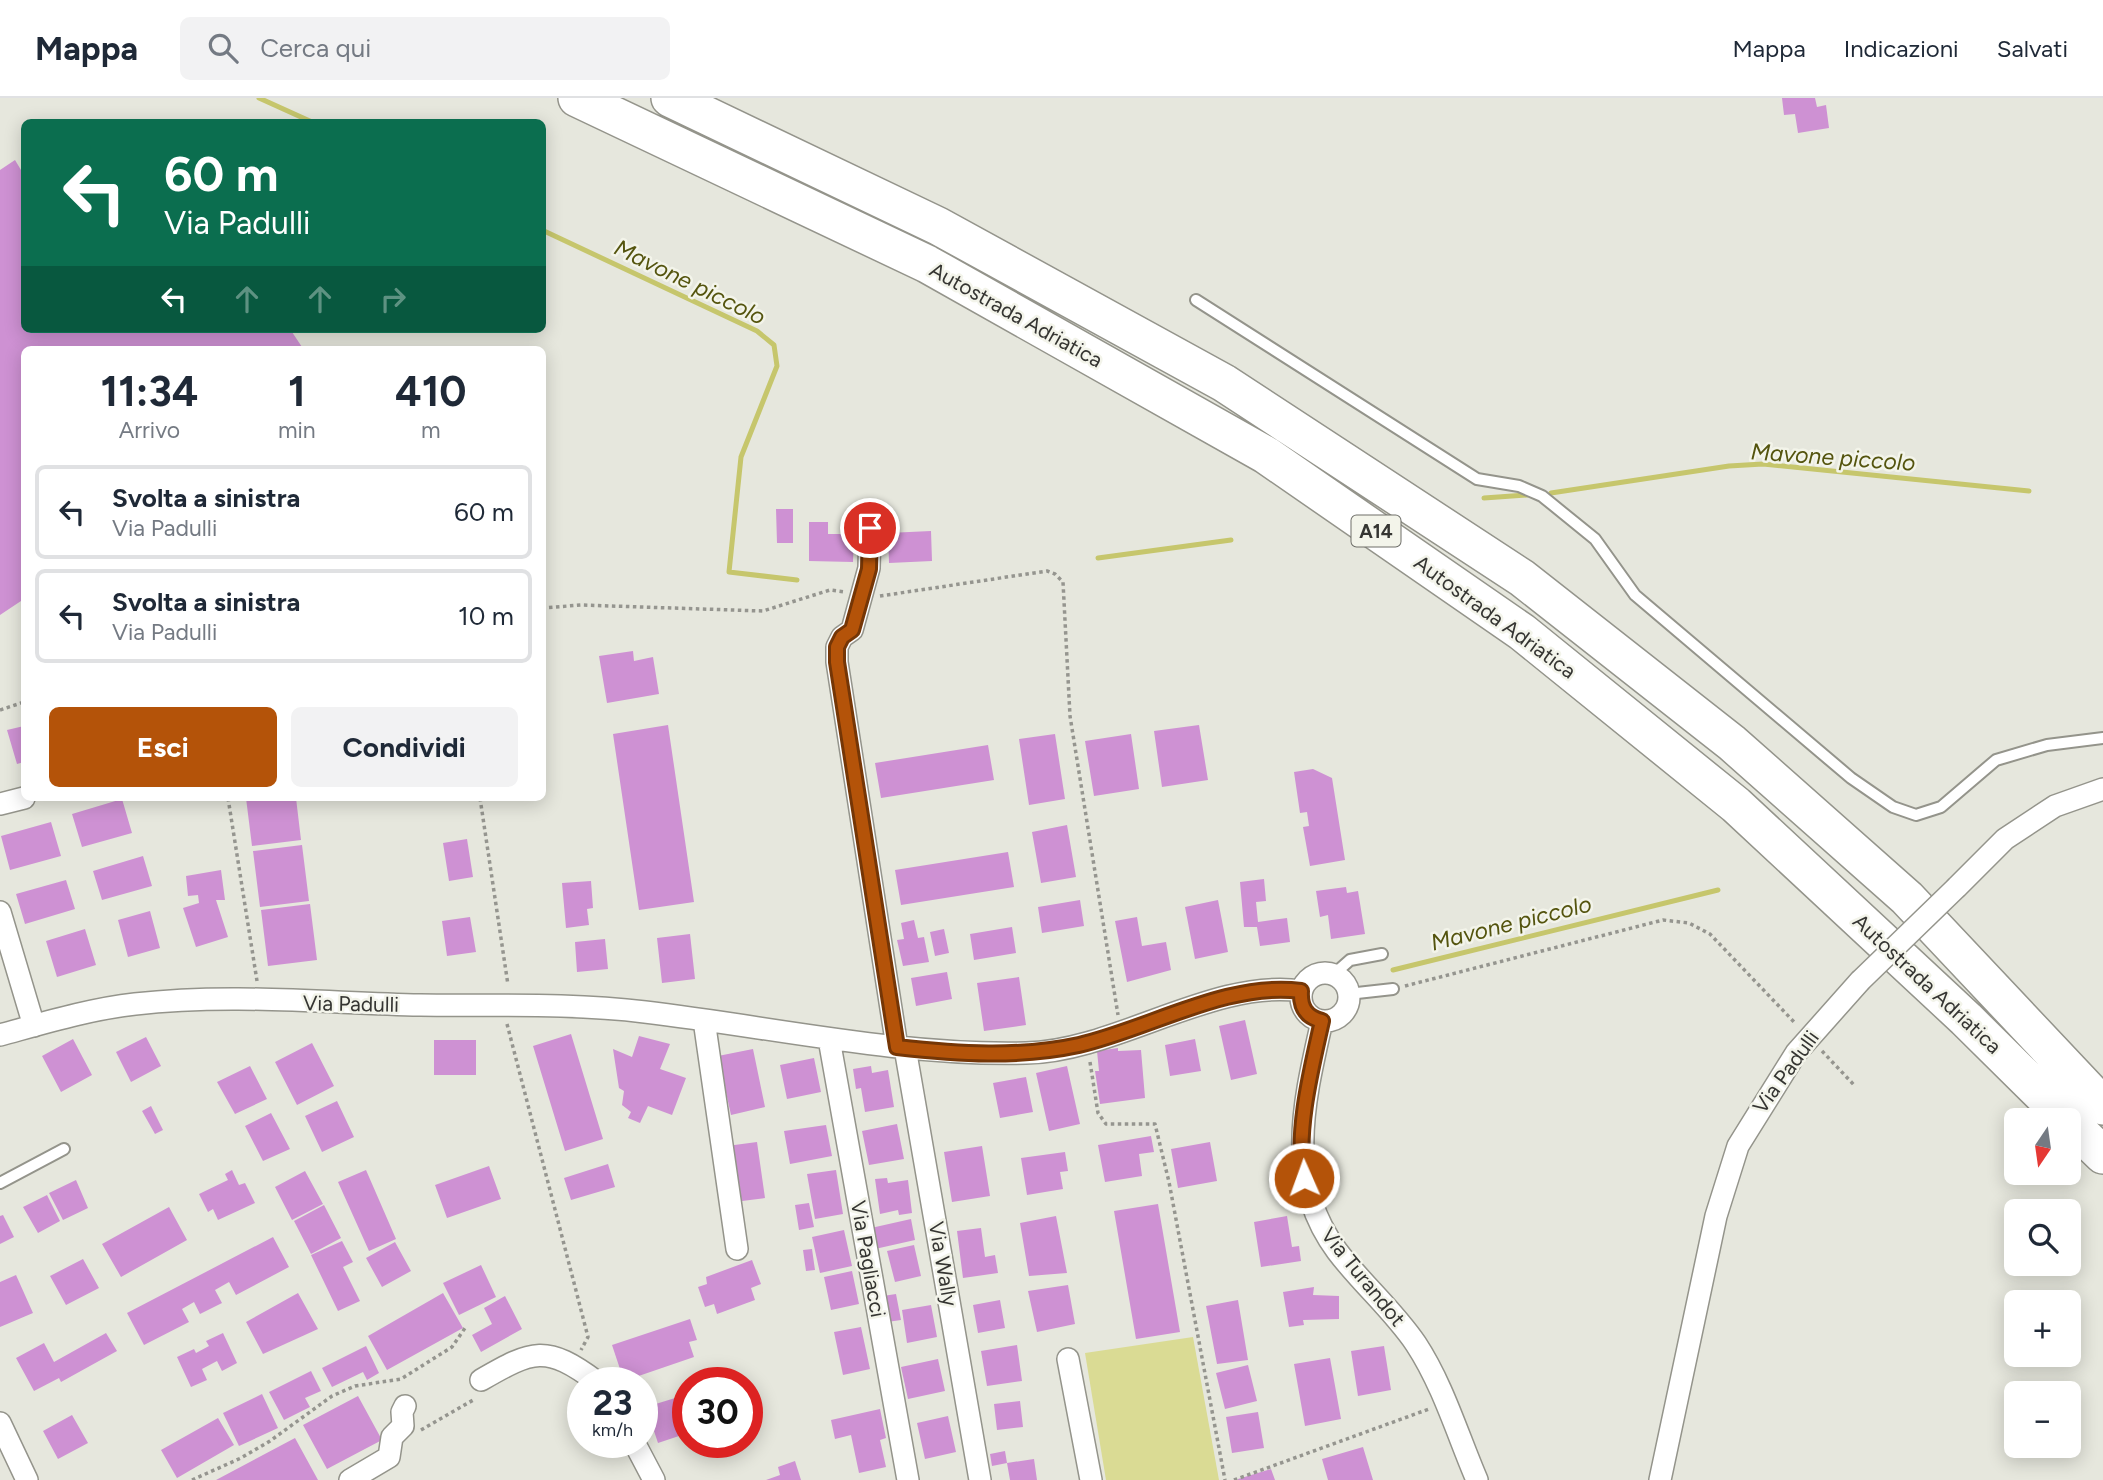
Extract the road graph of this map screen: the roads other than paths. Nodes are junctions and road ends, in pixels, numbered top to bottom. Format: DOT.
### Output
graph roads {
  1 [pos="577,98"];
  2 [pos="670,98"];
  3 [pos="1196,300"];
  4 [pos="870,528"];
  5 [pos="2103,738"];
  6 [pos="2103,789"];
  7 [pos="21,799"];
  8 [pos="0,804"];
  9 [pos="0,912"];
  10 [pos="1382,954"];
  11 [pos="1333,975"];
  12 [pos="1393,989"];
  13 [pos="1301,991"];
  14 [pos="1348,994"];
  15 [pos="705,1020"];
  16 [pos="1322,1021"];
  17 [pos="34,1026"];
  18 [pos="0,1035"];
  19 [pos="829,1038"];
  20 [pos="901,1048"];
  21 [pos="2103,1106"];
  22 [pos="2056,1108"];
  23 [pos="2081,1133"];
  24 [pos="64,1149"];
  25 [pos="2103,1155"];
  26 [pos="0,1183"];
  27 [pos="737,1249"];
  28 [pos="1068,1359"];
  29 [pos="576,1367"];
  30 [pos="481,1380"];
  31 [pos="405,1406"];
  32 [pos="0,1423"];
  33 [pos="642,1458"];
  34 [pos="27,1480"];
  35 [pos="350,1480"];
  36 [pos="654,1480"];
  37 [pos="908,1480"];
  38 [pos="980,1480"];
  39 [pos="1091,1480"];
  40 [pos="1477,1480"];
  41 [pos="1660,1480"];
  1 -- 22 [label="highway, Autostrada Adriatica / A14"];
  2 -- 21 [label="highway, Autostrada Adriatica / A14"];
  3 -- 5 [label="lane"];
  4 -- 20 [label="street, Via Wally"];
  6 -- 41 [label="street, Via Padulli, bridge"];
  7 -- 8 [label="street"];
  9 -- 17 [label="street"];
  10 -- 11 [label="lane"];
  11 -- 13 [label="street"];
  11 -- 14 [label="street"];
  12 -- 14 [label="lane"];
  13 -- 16 [label="street"];
  13 -- 20 [label="street, Via Padulli"];
  14 -- 16 [label="street"];
  15 -- 17 [label="street, Via Padulli"];
  15 -- 19 [label="street, Via Padulli"];
  15 -- 27 [label="street"];
  16 -- 40 [label="street, Via Turandot"];
  17 -- 18 [label="street, Via Padulli"];
  19 -- 20 [label="street, Via Padulli"];
  19 -- 37 [label="street, Via Pagliacci"];
  20 -- 38 [label="street, Via Wally"];
  23 -- 25 [label="highway, Autostrada Adriatica / A14"];
  24 -- 26 [label="lane"];
  28 -- 39 [label="street"];
  29 -- 30 [label="street"];
  31 -- 35 [label="street"];
  32 -- 34 [label="street"];
  33 -- 36 [label="street"];
}
